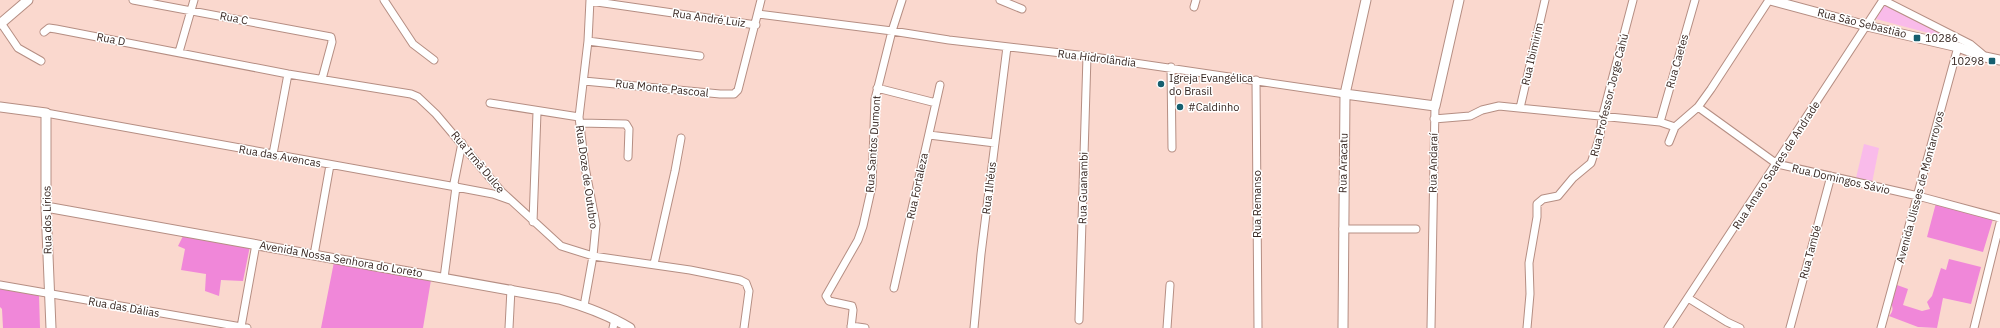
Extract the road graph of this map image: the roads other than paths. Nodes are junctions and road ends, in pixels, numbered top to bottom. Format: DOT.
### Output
graph roads {
  1 [pos="28,0"];
  2 [pos="133,0"];
  3 [pos="194,0"];
  4 [pos="384,0"];
  5 [pos="590,0"];
  6 [pos="761,0"];
  7 [pos="902,0"];
  8 [pos="1000,0"];
  9 [pos="1366,0"];
  10 [pos="1459,0"];
  11 [pos="1545,0"];
  12 [pos="1633,0"];
  13 [pos="1695,0"];
  14 [pos="1770,0"];
  15 [pos="1883,0"];
  16 [pos="1022,8"];
  17 [pos="192,10"];
  18 [pos="758,14"];
  19 [pos="1,24"];
  20 [pos="756,25"];
  21 [pos="1867,26"];
  22 [pos="892,31"];
  23 [pos="44,32"];
  24 [pos="588,41"];
  25 [pos="1958,46"];
  26 [pos="1007,47"];
  27 [pos="179,52"];
  28 [pos="700,56"];
  29 [pos="1087,56"];
  30 [pos="1985,57"];
  31 [pos="434,60"];
  32 [pos="2000,60"];
  33 [pos="41,61"];
  34 [pos="1171,67"];
  35 [pos="288,74"];
  36 [pos="322,79"];
  37 [pos="1256,80"];
  38 [pos="584,81"];
  39 [pos="940,84"];
  40 [pos="877,88"];
  41 [pos="1345,94"];
  42 [pos="490,103"];
  43 [pos="936,103"];
  44 [pos="0,106"];
  45 [pos="1435,106"];
  46 [pos="1698,107"];
  47 [pos="1520,108"];
  48 [pos="537,112"];
  49 [pos="46,113"];
  50 [pos="1602,118"];
  51 [pos="1434,119"];
  52 [pos="580,120"];
  53 [pos="1660,122"];
  54 [pos="1675,127"];
  55 [pos="929,134"];
  56 [pos="681,138"];
  57 [pos="1669,142"];
  58 [pos="462,143"];
  59 [pos="995,143"];
  60 [pos="1172,148"];
  61 [pos="273,154"];
  62 [pos="628,157"];
  63 [pos="1777,164"];
  64 [pos="330,165"];
  65 [pos="1831,176"];
  66 [pos="456,186"];
  67 [pos="1918,196"];
  68 [pos="514,202"];
  69 [pos="46,207"];
  70 [pos="2000,218"];
  71 [pos="532,222"];
  72 [pos="2000,223"];
  73 [pos="1416,228"];
  74 [pos="1343,229"];
  75 [pos="256,244"];
  76 [pos="314,255"];
  77 [pos="593,256"];
  78 [pos="654,264"];
  79 [pos="444,278"];
  80 [pos="0,285"];
  81 [pos="1170,285"];
  82 [pos="894,288"];
  83 [pos="511,290"];
  84 [pos="50,294"];
  85 [pos="1688,298"];
  86 [pos="584,306"];
  87 [pos="1079,320"];
  88 [pos="614,324"];
  89 [pos="244,327"];
  90 [pos="851,327"];
  91 [pos="51,328"];
  92 [pos="509,328"];
  93 [pos="630,328"];
  94 [pos="744,328"];
  95 [pos="865,328"];
  96 [pos="974,328"];
  97 [pos="1167,328"];
  98 [pos="1258,328"];
  99 [pos="1343,328"];
  100 [pos="1431,328"];
  101 [pos="1527,328"];
  102 [pos="1668,328"];
  103 [pos="1740,328"];
  104 [pos="1790,328"];
  105 [pos="1881,328"];
  106 [pos="1974,328"];
  1 -- 19 [label="street"];
  2 -- 17 [label="street, Rua C"];
  3 -- 17 [label="street"];
  4 -- 31 [label="street"];
  5 -- 20 [label="street, Rua André Luiz"];
  5 -- 24 [label="street, Rua Doze de Outubro"];
  6 -- 18 [label="street"];
  7 -- 22 [label="street, Rua Santos Dumont"];
  8 -- 16 [label="street"];
  9 -- 41 [label="street, Rua Aracatu"];
  10 -- 45 [label="street, Rua Andaraí"];
  11 -- 47 [label="street, Rua Ibimirim"];
  12 -- 50 [label="street, Rua Professor Jorge Cahú"];
  13 -- 53 [label="street, Rua Caetes"];
  14 -- 21 [label="street, Rua São Sebastião"];
  14 -- 46 [label="street"];
  15 -- 21 [label="street, Rua Amaro Soares de Andrade"];
  15 -- 30 [label="street"];
  17 -- 27 [label="street"];
  17 -- 36 [label="street, Rua C"];
  18 -- 20 [label="street"];
  18 -- 22 [label="street, Rua Hidrolândia"];
  19 -- 33 [label="street"];
  20 -- 38 [label="street, Rua Monte Pascoal"];
  21 -- 25 [label="street, Rua São Sebastião"];
  21 -- 63 [label="street, Rua Amaro Soares de Andrade"];
  22 -- 26 [label="street, Rua Hidrolândia"];
  22 -- 40 [label="street, Rua Santos Dumont"];
  23 -- 27 [label="street, Rua D"];
  24 -- 28 [label="street"];
  24 -- 38 [label="street, Rua Doze de Outubro"];
  25 -- 30 [label="street, Rua São Sebastião"];
  25 -- 67 [label="street, Avenida Ulisses de Montarroyos"];
  26 -- 29 [label="street, Rua Hidrolândia"];
  26 -- 59 [label="street, Rua Ilhéus"];
  27 -- 35 [label="street, Rua Irmã Dulce"];
  29 -- 34 [label="street, Rua Hidrolândia"];
  29 -- 87 [label="street, Rua Guanambi"];
  30 -- 32 [label="street, Rua São Sebastião"];
  34 -- 37 [label="street, Rua Hidrolândia"];
  34 -- 60 [label="street"];
  35 -- 36 [label="street, Rua Irmã Dulce"];
  35 -- 61 [label="street"];
  36 -- 58 [label="street, Rua Irmã Dulce"];
  37 -- 41 [label="street, Rua Hidrolândia"];
  37 -- 98 [label="street, Rua Remanso"];
  38 -- 52 [label="street, Rua Doze de Outubro"];
  39 -- 43 [label="street, Rua Fortaleza"];
  40 -- 43 [label="street"];
  40 -- 90 [label="street, Rua Santos Dumont"];
  41 -- 45 [label="street, Rua Hidrolândia"];
  41 -- 74 [label="street, Rua Aracatu"];
  42 -- 48 [label="street"];
  43 -- 55 [label="street, Rua Fortaleza"];
  44 -- 49 [label="street"];
  45 -- 51 [label="street, Rua Andaraí"];
  46 -- 54 [label="street"];
  46 -- 63 [label="street, Rua Domingos Sávio"];
  47 -- 50 [label="street"];
  47 -- 51 [label="street"];
  48 -- 52 [label="street"];
  48 -- 71 [label="street"];
  49 -- 61 [label="street, Rua das Avencas"];
  49 -- 69 [label="street, Rua dos Lírios"];
  50 -- 53 [label="street"];
  50 -- 101 [label="street, Rua Professor Jorge Cahú"];
  51 -- 100 [label="street, Rua Andaraí"];
  52 -- 62 [label="street"];
  52 -- 77 [label="street, Rua Doze de Outubro"];
  53 -- 54 [label="street"];
  54 -- 57 [label="street"];
  55 -- 59 [label="street"];
  55 -- 82 [label="street, Rua Fortaleza"];
  56 -- 78 [label="street"];
  58 -- 66 [label="street"];
  58 -- 68 [label="street, Rua Irmã Dulce"];
  59 -- 96 [label="street, Rua Ilhéus"];
  61 -- 64 [label="street, Rua das Avencas"];
  63 -- 65 [label="street, Rua Domingos Sávio"];
  63 -- 85 [label="street, Rua Amaro Soares de Andrade"];
  64 -- 66 [label="street, Rua das Avencas"];
  64 -- 76 [label="street"];
  65 -- 67 [label="street, Rua Domingos Sávio"];
  65 -- 104 [label="street, Rua També"];
  66 -- 68 [label="street, Rua das Avencas"];
  66 -- 79 [label="street"];
  67 -- 70 [label="street, Rua Domingos Sávio"];
  67 -- 105 [label="street, Avenida Ulisses de Montarroyos"];
  68 -- 71 [label="street, Rua Irmã Dulce"];
  69 -- 75 [label="street, Avenida Nossa Senhora do Loreto"];
  69 -- 84 [label="street, Rua dos Lírios"];
  71 -- 77 [label="street, Rua Irmã Dulce"];
  72 -- 106 [label="street"];
  73 -- 74 [label="street"];
  74 -- 99 [label="street, Rua Aracatu"];
  75 -- 76 [label="street, Avenida Nossa Senhora do Loreto"];
  75 -- 89 [label="street"];
  76 -- 79 [label="street, Avenida Nossa Senhora do Loreto"];
  77 -- 78 [label="street, Rua Irmã Dulce"];
  77 -- 86 [label="street, Rua Doze de Outubro"];
  78 -- 94 [label="street, Rua Irmã Dulce"];
  79 -- 83 [label="street, Avenida Nossa Senhora do Loreto"];
  80 -- 84 [label="street, Rua das Dálias"];
  81 -- 97 [label="street"];
  83 -- 86 [label="street, Avenida Nossa Senhora do Loreto"];
  83 -- 92 [label="street"];
  84 -- 89 [label="street, Rua das Dálias"];
  84 -- 91 [label="street, Rua dos Lírios"];
  85 -- 102 [label="street, Rua Amaro Soares de Andrade"];
  85 -- 103 [label="street"];
  86 -- 88 [label="street, Avenida Nossa Senhora do Loreto"];
  88 -- 93 [label="street, Avenida Nossa Senhora do Loreto"];
  90 -- 95 [label="street"];
}
